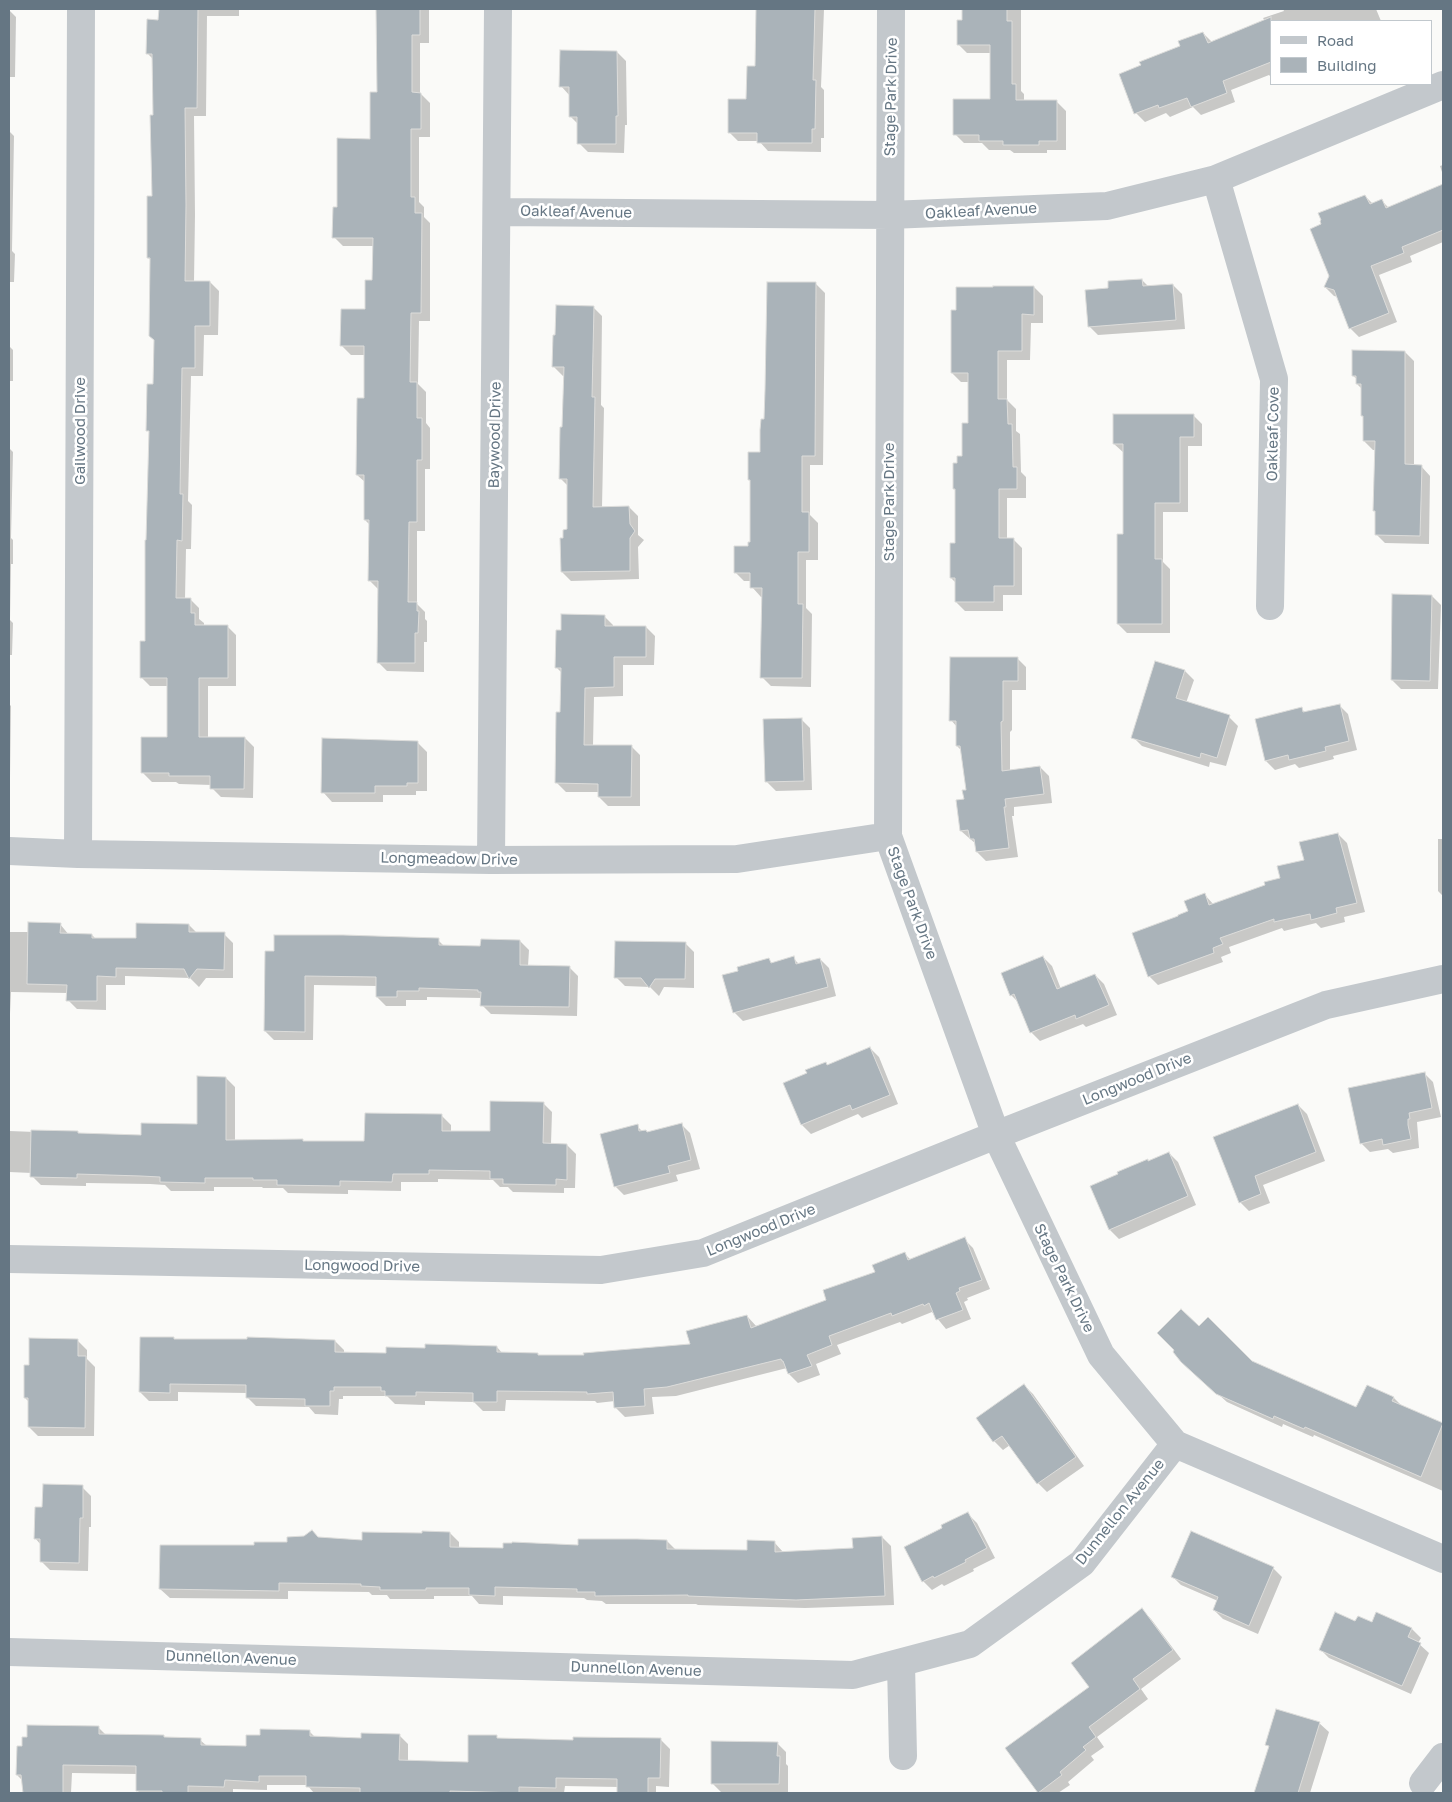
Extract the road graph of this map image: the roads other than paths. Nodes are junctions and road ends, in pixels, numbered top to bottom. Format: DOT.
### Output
graph roads {
  1 [pos="81,9"];
  2 [pos="498,9"];
  3 [pos="891,9"];
  4 [pos="1443,85"];
  5 [pos="1216,179"];
  6 [pos="497,212"];
  7 [pos="890,215"];
  8 [pos="1270,606"];
  9 [pos="888,836"];
  10 [pos="9,851"];
  11 [pos="78,854"];
  12 [pos="491,860"];
  13 [pos="1443,979"];
  14 [pos="996,1135"];
  15 [pos="9,1259"];
  16 [pos="1175,1444"];
  17 [pos="1443,1559"];
  18 [pos="9,1652"];
  19 [pos="901,1662"];
  20 [pos="903,1756"];
  21 [pos="1443,1757"];
  22 [pos="1422,1783"];
  1 -- 11 [label="street, Gailwood Drive"];
  2 -- 6 [label="street, Baywood Drive"];
  3 -- 7 [label="street, Stage Park Drive"];
  4 -- 5 [label="street, Oakleaf Avenue"];
  5 -- 7 [label="street, Oakleaf Avenue"];
  5 -- 8 [label="street, Oakleaf Cove"];
  6 -- 7 [label="street, Oakleaf Avenue"];
  6 -- 12 [label="street, Baywood Drive"];
  7 -- 9 [label="street, Stage Park Drive"];
  9 -- 12 [label="street, Longmeadow Drive"];
  9 -- 14 [label="street, Stage Park Drive"];
  10 -- 11 [label="street, Longmeadow Drive"];
  11 -- 12 [label="street, Longmeadow Drive"];
  13 -- 14 [label="street, Longwood Drive"];
  14 -- 15 [label="street, Longwood Drive"];
  14 -- 16 [label="street, Stage Park Drive"];
  16 -- 17 [label="street, Stage Park Drive"];
  16 -- 19 [label="street, Dunnellon Avenue"];
  18 -- 19 [label="street, Dunnellon Avenue"];
  19 -- 20 [label="street"];
  21 -- 22 [label="street"];
}
